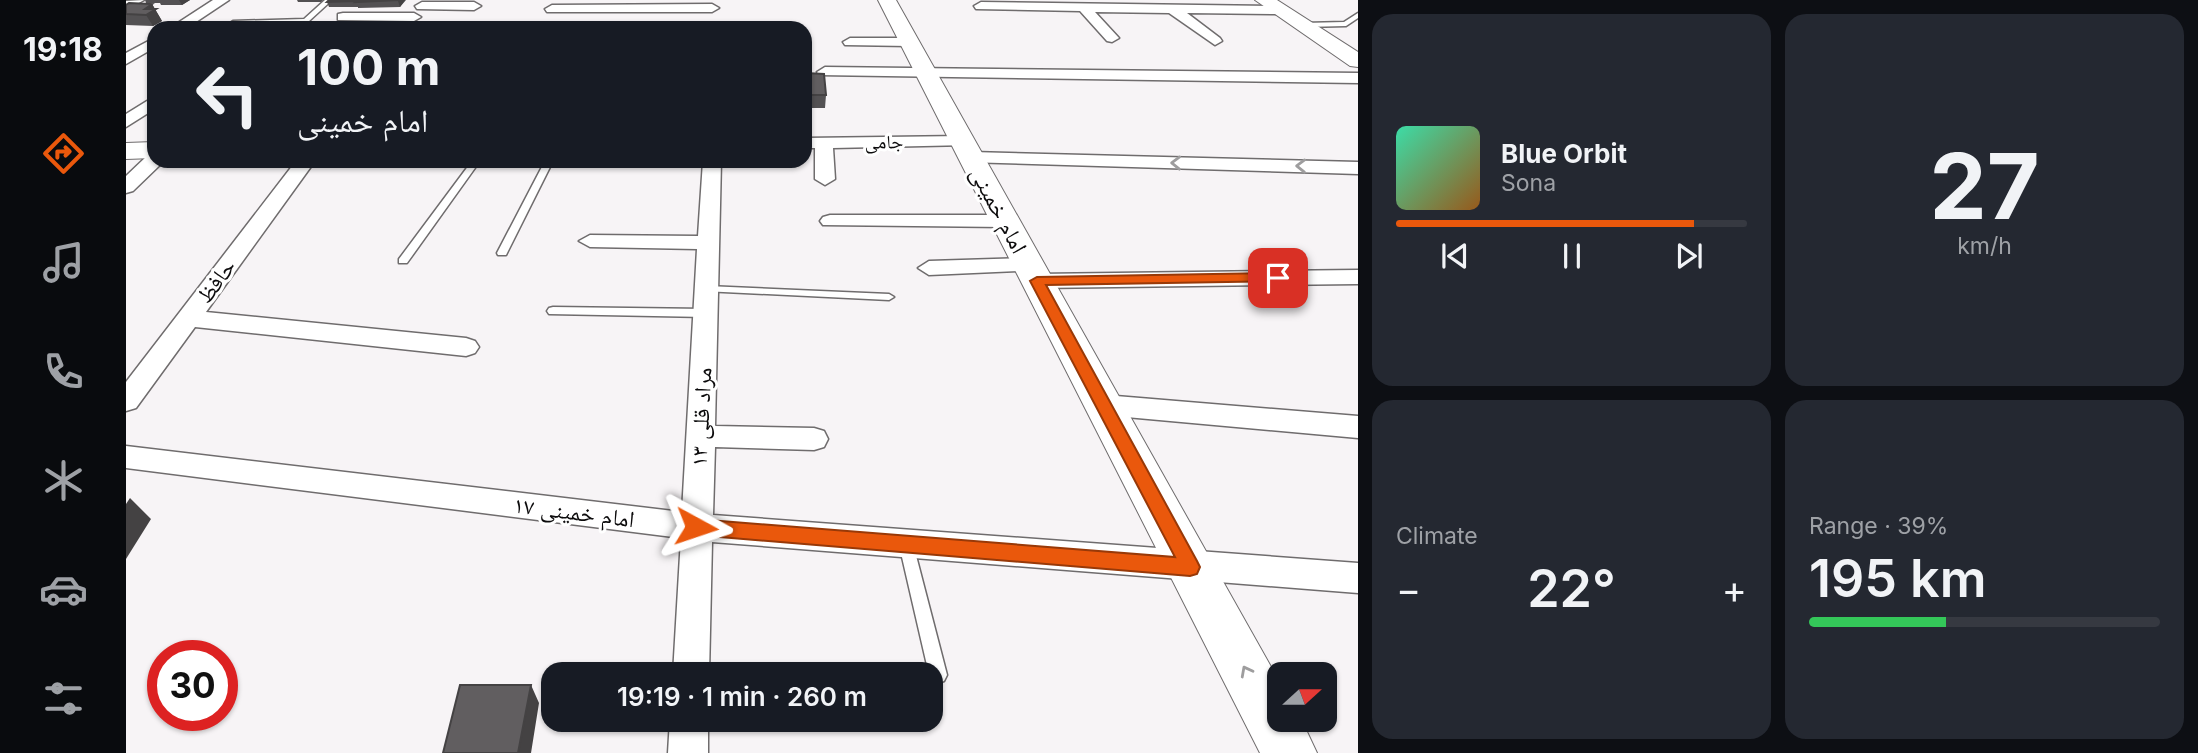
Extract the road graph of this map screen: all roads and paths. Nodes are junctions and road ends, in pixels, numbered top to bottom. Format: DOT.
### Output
graph roads {
  1 [pos="137,0"];
  2 [pos="222,0"];
  3 [pos="329,0"];
  4 [pos="887,0"];
  5 [pos="712,4"];
  6 [pos="1272,5"];
  7 [pos="126,6"];
  8 [pos="474,6"];
  9 [pos="981,6"];
  10 [pos="1031,6"];
  11 [pos="1083,7"];
  12 [pos="1172,8"];
  13 [pos="552,9"];
  14 [pos="417,13"];
  15 [pos="1358,16"];
  16 [pos="343,17"];
  17 [pos="188,21"];
  18 [pos="306,21"];
  19 [pos="1048,24"];
  20 [pos="1304,25"];
  21 [pos="1112,38"];
  22 [pos="1215,41"];
  23 [pos="850,42"];
  24 [pos="909,42"];
  25 [pos="147,46"];
  26 [pos="126,59"];
  27 [pos="1358,61"];
  28 [pos="825,72"];
  29 [pos="927,74"];
  30 [pos="1358,78"];
  31 [pos="147,107"];
  32 [pos="126,122"];
  33 [pos="894,142"];
  34 [pos="814,143"];
  35 [pos="147,150"];
  36 [pos="967,150"];
  37 [pos="126,151"];
  38 [pos="899,166"];
  39 [pos="147,167"];
  40 [pos="301,168"];
  41 [pos="471,168"];
  42 [pos="545,168"];
  43 [pos="712,168"];
  44 [pos="1358,168"];
  45 [pos="825,179"];
  46 [pos="126,187"];
  47 [pos="830,221"];
  48 [pos="1005,221"];
  49 [pos="590,241"];
  50 [pos="709,243"];
  51 [pos="502,253"];
  52 [pos="403,261"];
  53 [pos="929,268"];
  54 [pos="1033,273"];
  55 [pos="1358,276"];
  56 [pos="889,297"];
  57 [pos="707,301"];
  58 [pos="553,311"];
  59 [pos="188,318"];
  60 [pos="466,346"];
  61 [pos="131,388"];
  62 [pos="1104,405"];
  63 [pos="1358,427"];
  64 [pos="701,436"];
  65 [pos="814,439"];
  66 [pos="126,457"];
  67 [pos="696,527"];
  68 [pos="906,544"];
  69 [pos="1190,567"];
  70 [pos="1358,578"];
  71 [pos="691,662"];
  72 [pos="935,662"];
  73 [pos="689,732"];
  74 [pos="688,753"];
  75 [pos="1289,753"];
  1 -- 7 [label="street"];
  2 -- 17 [label="street"];
  3 -- 18 [label="lane"];
  4 -- 24 [label="main road, امام خمینی"];
  5 -- 13 [label="street"];
  6 -- 12 [label="street"];
  6 -- 20 [label="main road"];
  8 -- 14 [label="street"];
  9 -- 10 [label="street"];
  10 -- 11 [label="street"];
  10 -- 19 [label="street"];
  11 -- 12 [label="street"];
  11 -- 21 [label="street"];
  12 -- 22 [label="street"];
  14 -- 16 [label="street"];
  15 -- 20 [label="lane"];
  20 -- 27 [label="main road"];
  23 -- 24 [label="street"];
  24 -- 29 [label="main road, امام خمینی"];
  25 -- 26 [label="street"];
  28 -- 29 [label="street"];
  29 -- 30 [label="street"];
  29 -- 36 [label="main road, امام خمینی"];
  31 -- 32 [label="street"];
  33 -- 34 [label="street, جامی"];
  33 -- 36 [label="street, جامی"];
  33 -- 38 [label="street"];
  34 -- 45 [label="street"];
  35 -- 37 [label="main road"];
  44 -- 36 [label="street, one-way"];
  36 -- 48 [label="main road, امام خمینی"];
  39 -- 46 [label="street"];
  40 -- 59 [label="street, حافظ"];
  41 -- 52 [label="lane"];
  42 -- 51 [label="lane"];
  43 -- 50 [label="street, مراد قلی ۱۳"];
  47 -- 48 [label="street"];
  48 -- 54 [label="main road, امام خمینی"];
  49 -- 50 [label="street"];
  50 -- 57 [label="street, مراد قلی ۱۳"];
  53 -- 54 [label="street"];
  54 -- 55 [label="street"];
  54 -- 62 [label="main road, امام خمینی"];
  56 -- 57 [label="lane"];
  57 -- 58 [label="lane"];
  57 -- 64 [label="street, مراد قلی ۱۳"];
  59 -- 60 [label="street"];
  59 -- 61 [label="street, حافظ"];
  62 -- 63 [label="street"];
  62 -- 69 [label="main road, امام خمینی"];
  64 -- 65 [label="street"];
  64 -- 67 [label="street, مراد قلی ۱۳"];
  66 -- 67 [label="street, امام خمینی ۱۷"];
  67 -- 68 [label="street, امام خمینی ۱۷"];
  67 -- 71 [label="street, مراد قلی ۱۳"];
  68 -- 69 [label="street, امام خمینی ۱۷"];
  68 -- 72 [label="lane"];
  69 -- 70 [label="street"];
  75 -- 69 [label="main road, امام خمینی, one-way"];
  73 -- 74 [label="street"];
}
